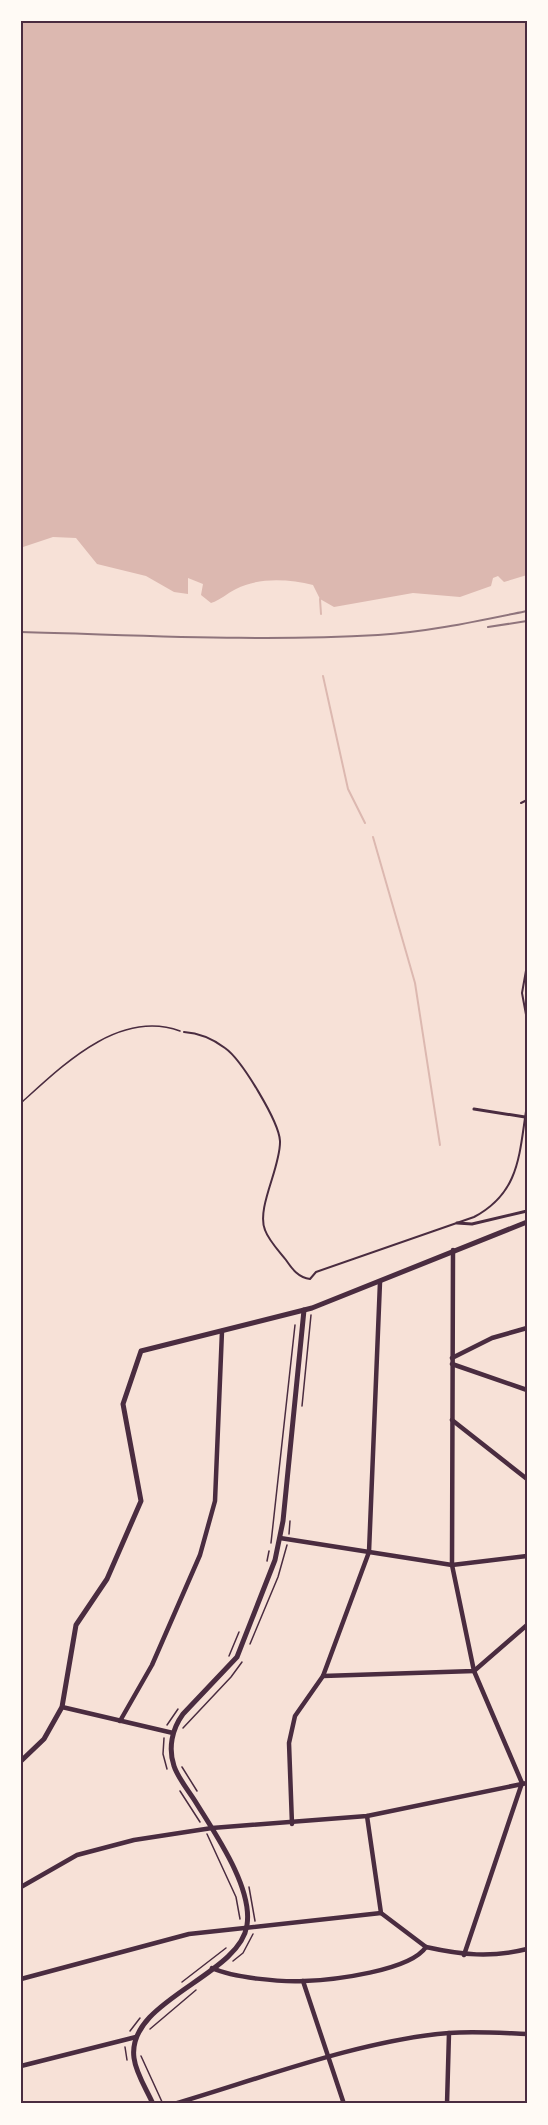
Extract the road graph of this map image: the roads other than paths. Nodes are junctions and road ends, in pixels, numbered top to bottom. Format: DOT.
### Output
graph roads {
  1 [pos="527,800"];
  2 [pos="521,803"];
  3 [pos="527,965"];
  4 [pos="527,1020"];
  5 [pos="183,1032"];
  6 [pos="527,1105"];
  7 [pos="474,1109"];
  8 [pos="525,1117"];
  9 [pos="527,1211"];
  10 [pos="527,1222"];
  11 [pos="457,1223"];
  12 [pos="453,1250"];
  13 [pos="380,1282"];
  14 [pos="304,1310"];
  15 [pos="527,1328"];
  16 [pos="222,1331"];
  17 [pos="452,1361"];
  18 [pos="527,1390"];
  19 [pos="452,1420"];
  20 [pos="527,1479"];
  21 [pos="280,1539"];
  22 [pos="369,1552"];
  23 [pos="527,1556"];
  24 [pos="452,1565"];
  25 [pos="527,1625"];
  26 [pos="474,1671"];
  27 [pos="323,1676"];
  28 [pos="62,1707"];
  29 [pos="120,1721"];
  30 [pos="173,1733"];
  31 [pos="21,1761"];
  32 [pos="524,1783"];
  33 [pos="367,1816"];
  34 [pos="291,1824"];
  35 [pos="212,1828"];
  36 [pos="21,1887"];
  37 [pos="381,1912"];
  38 [pos="247,1926"];
  39 [pos="426,1947"];
  40 [pos="527,1949"];
  41 [pos="464,1955"];
  42 [pos="212,1968"];
  43 [pos="21,1979"];
  44 [pos="303,1981"];
  45 [pos="448,2033"];
  46 [pos="527,2034"];
  47 [pos="136,2037"];
  48 [pos="329,2058"];
  49 [pos="21,2066"];
  50 [pos="153,2104"];
  51 [pos="174,2104"];
  52 [pos="344,2104"];
  53 [pos="447,2104"];
  1 -- 2 [label="lane"];
  3 -- 4 [label="lane"];
  5 -- 11 [label="lane"];
  6 -- 8 [label="lane"];
  7 -- 8 [label="street"];
  8 -- 11 [label="lane"];
  9 -- 11 [label="street"];
  10 -- 12 [label="street"];
  12 -- 13 [label="street"];
  12 -- 17 [label="street"];
  13 -- 14 [label="street"];
  13 -- 22 [label="street"];
  14 -- 16 [label="street"];
  14 -- 21 [label="street"];
  15 -- 17 [label="street"];
  16 -- 28 [label="street"];
  16 -- 29 [label="street"];
  17 -- 18 [label="street"];
  17 -- 19 [label="street"];
  19 -- 20 [label="street"];
  19 -- 24 [label="street"];
  21 -- 22 [label="street"];
  21 -- 30 [label="street"];
  22 -- 24 [label="street"];
  22 -- 27 [label="street"];
  23 -- 24 [label="street"];
  24 -- 26 [label="street"];
  25 -- 26 [label="street"];
  26 -- 27 [label="street"];
  26 -- 32 [label="street"];
  27 -- 34 [label="street"];
  28 -- 29 [label="street"];
  28 -- 31 [label="street"];
  29 -- 30 [label="street"];
  30 -- 35 [label="street"];
  32 -- 33 [label="street"];
  32 -- 41 [label="street"];
  33 -- 34 [label="street"];
  33 -- 37 [label="street"];
  34 -- 35 [label="street"];
  35 -- 36 [label="street"];
  35 -- 38 [label="street"];
  37 -- 38 [label="street"];
  37 -- 39 [label="street"];
  38 -- 42 [label="street"];
  38 -- 43 [label="street"];
  39 -- 41 [label="street"];
  39 -- 44 [label="street"];
  40 -- 41 [label="street"];
  42 -- 44 [label="street"];
  42 -- 47 [label="street"];
  44 -- 48 [label="street"];
  45 -- 46 [label="street"];
  45 -- 48 [label="street"];
  45 -- 53 [label="street"];
  47 -- 49 [label="street"];
  47 -- 50 [label="street"];
  48 -- 51 [label="street"];
  48 -- 52 [label="street"];
}
